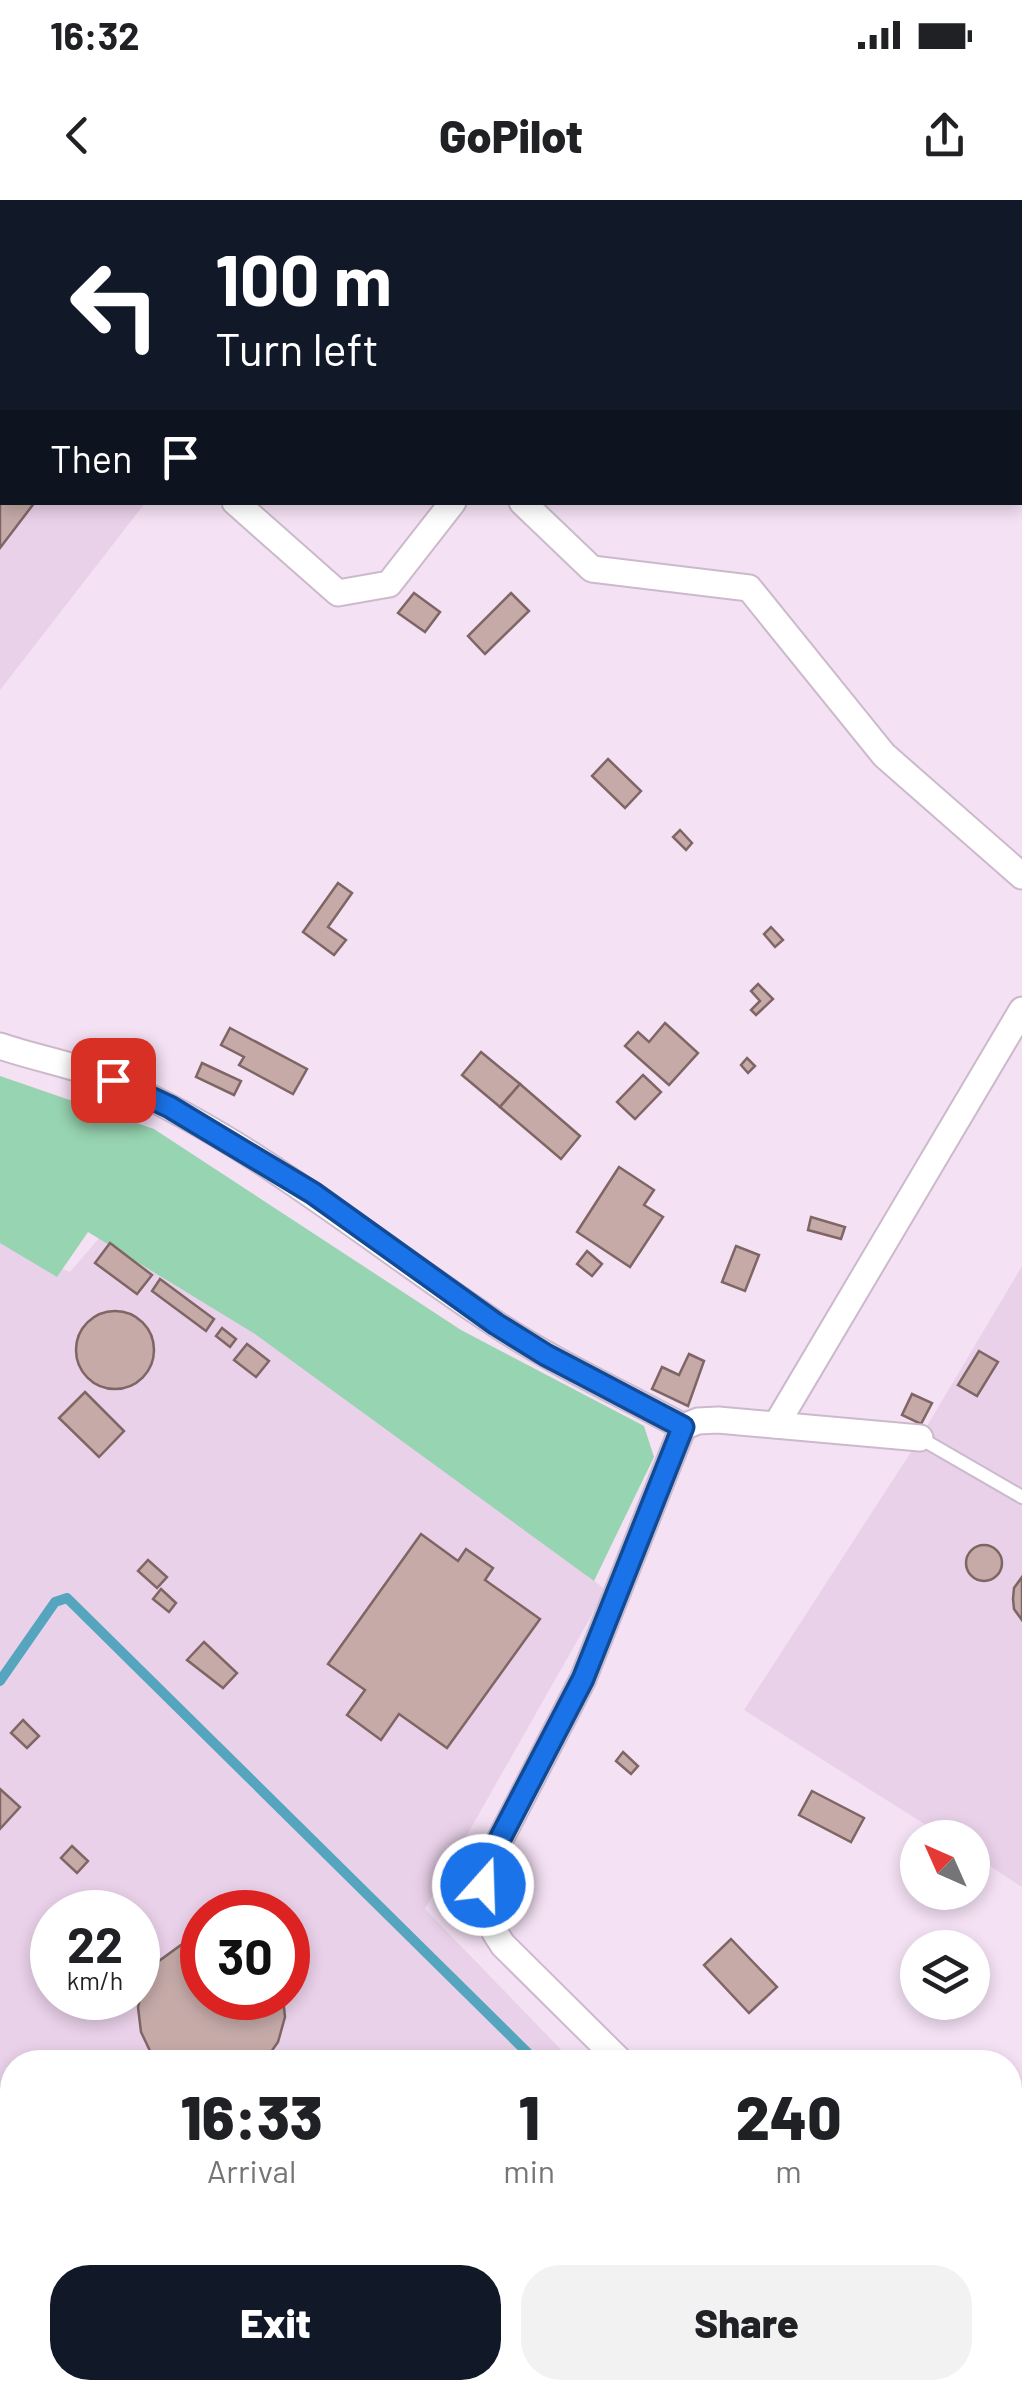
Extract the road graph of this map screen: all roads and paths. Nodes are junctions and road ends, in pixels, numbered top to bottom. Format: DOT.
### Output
graph roads {
  1 [pos="238,505"];
  2 [pos="451,505"];
  3 [pos="525,505"];
  4 [pos="1022,876"];
  5 [pos="1022,1010"];
  6 [pos="0,1046"];
  7 [pos="776,1425"];
  8 [pos="683,1427"];
  9 [pos="920,1438"];
  10 [pos="1022,1497"];
  11 [pos="609,2050"];
  1 -- 2 [label="street"];
  3 -- 4 [label="street"];
  5 -- 7 [label="street"];
  6 -- 8 [label="street"];
  7 -- 8 [label="street"];
  7 -- 9 [label="street"];
  8 -- 11 [label="street"];
  9 -- 10 [label="lane"];
}
